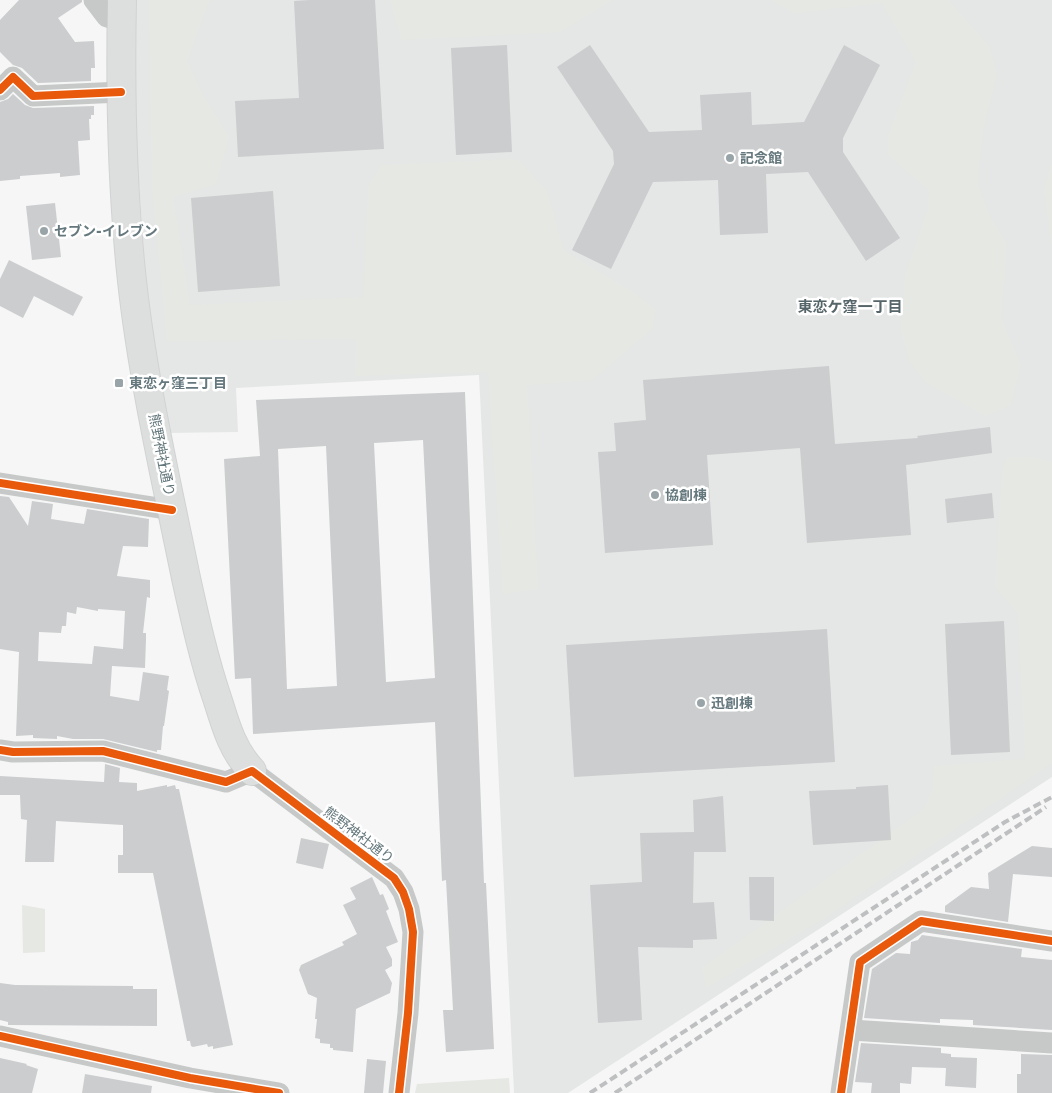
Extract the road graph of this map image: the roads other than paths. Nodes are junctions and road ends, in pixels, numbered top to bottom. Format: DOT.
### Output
graph roads {
  1 [pos="94,0"];
  2 [pos="122,9"];
  3 [pos="0,90"];
  4 [pos="121,92"];
  5 [pos="0,483"];
  6 [pos="172,510"];
  7 [pos="0,750"];
  8 [pos="252,771"];
  9 [pos="1052,941"];
  10 [pos="851,1030"];
  11 [pos="0,1036"];
  12 [pos="1052,1043"];
  13 [pos="189,1086"];
  14 [pos="279,1093"];
  15 [pos="399,1093"];
  16 [pos="841,1093"];
  1 -- 2 [label="street"];
  2 -- 4 [label="main road, 熊野神社通り"];
  3 -- 4 [label="street"];
  4 -- 6 [label="main road, 熊野神社通り"];
  5 -- 6 [label="street"];
  6 -- 8 [label="main road, 熊野神社通り"];
  7 -- 8 [label="street"];
  8 -- 15 [label="street, 熊野神社通り"];
  9 -- 10 [label="street"];
  10 -- 12 [label="street"];
  10 -- 16 [label="street"];
  11 -- 13 [label="street"];
  13 -- 14 [label="street"];
}
